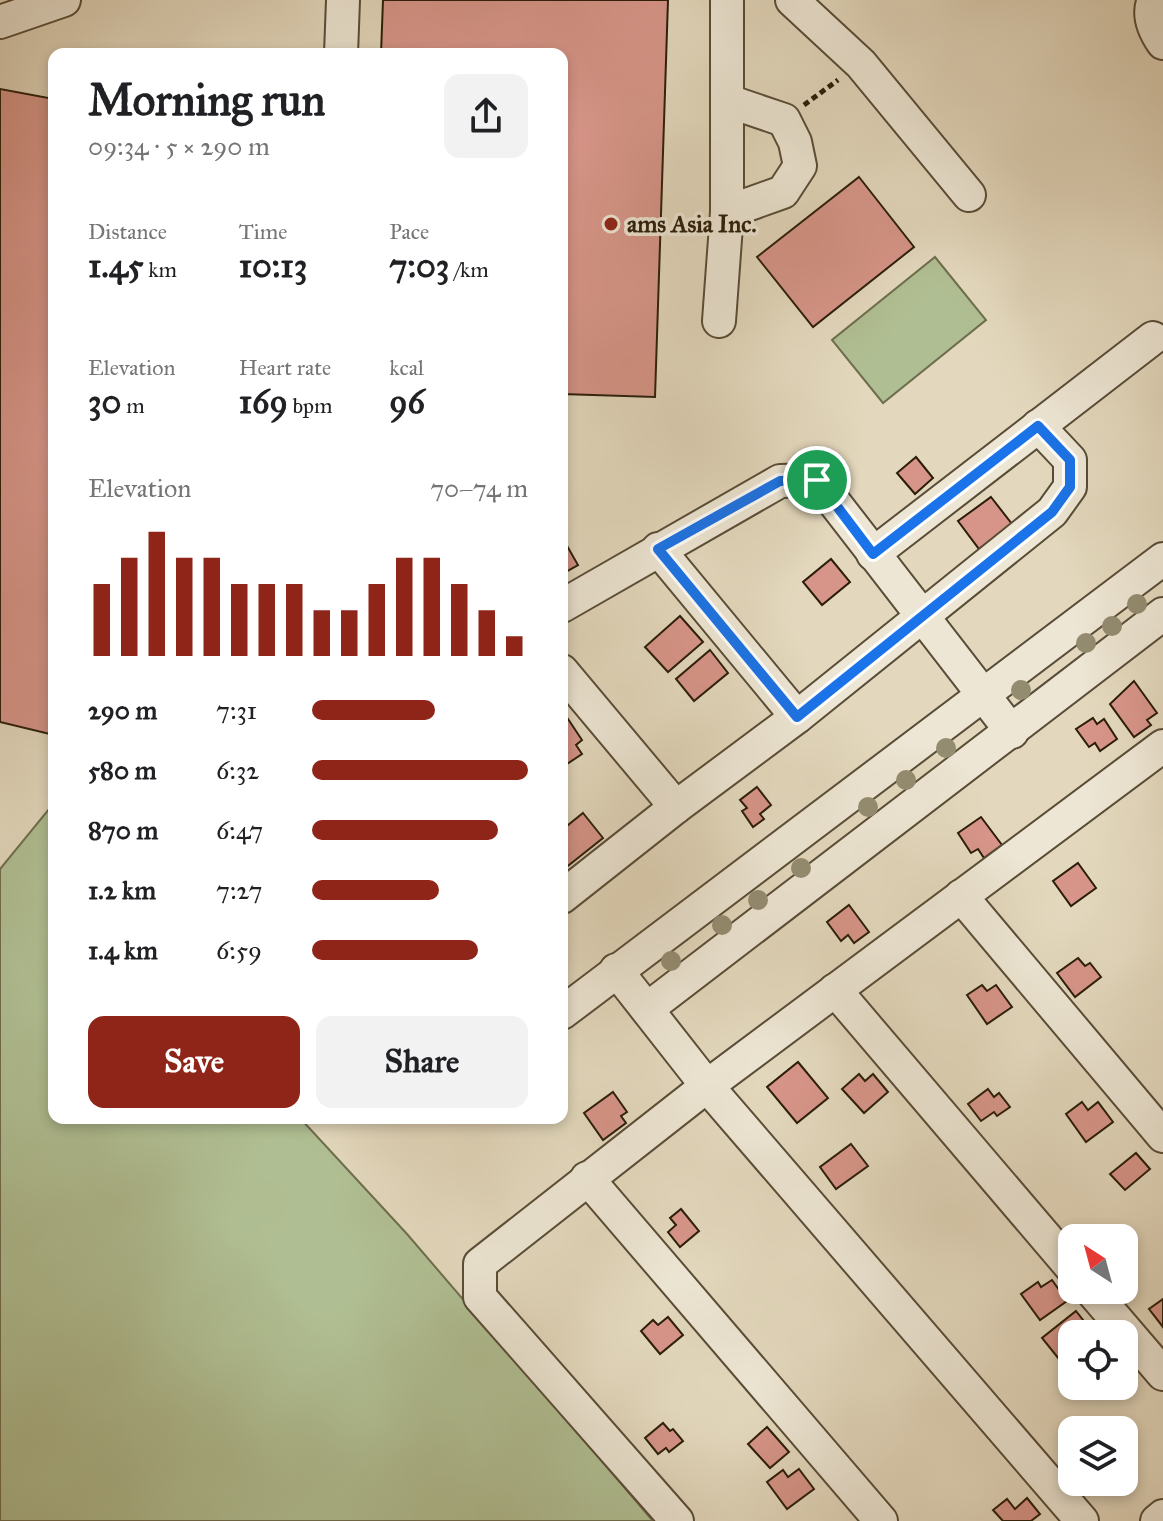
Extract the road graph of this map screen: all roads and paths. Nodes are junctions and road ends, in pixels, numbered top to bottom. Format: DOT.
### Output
graph roads {
  1 [pos="64,0"];
  2 [pos="343,0"];
  3 [pos="727,0"];
  4 [pos="792,0"];
  5 [pos="1154,0"];
  6 [pos="0,22"];
  7 [pos="1163,43"];
  8 [pos="341,48"];
  9 [pos="861,64"];
  10 [pos="728,101"];
  11 [pos="784,120"];
  12 [pos="969,195"];
  13 [pos="727,212"];
  14 [pos="719,321"];
  15 [pos="1153,338"];
  16 [pos="1038,426"];
  17 [pos="658,549"];
  18 [pos="873,554"];
  19 [pos="1163,559"];
  20 [pos="568,602"];
  21 [pos="1163,614"];
  22 [pos="921,617"];
  23 [pos="568,678"];
  24 [pos="982,694"];
  25 [pos="797,717"];
  26 [pos="1012,732"];
  27 [pos="1163,746"];
  28 [pos="676,807"];
  29 [pos="568,892"];
  30 [pos="961,896"];
  31 [pos="616,970"];
  32 [pos="835,990"];
  33 [pos="568,1008"];
  34 [pos="647,1009"];
  35 [pos="707,1086"];
  36 [pos="1161,1130"];
  37 [pos="587,1178"];
  38 [pos="1058,1252"];
  39 [pos="1103,1304"];
  40 [pos="1163,1374"];
  41 [pos="1163,1516"];
  42 [pos="677,1521"];
  43 [pos="881,1521"];
  44 [pos="1082,1521"];
  45 [pos="1157,1521"];
  1 -- 6 [label="street"];
  2 -- 8 [label="street"];
  3 -- 10 [label="street"];
  4 -- 9 [label="street"];
  5 -- 7 [label="street"];
  9 -- 11 [label="path"];
  9 -- 12 [label="street"];
  10 -- 11 [label="street"];
  10 -- 13 [label="street"];
  11 -- 13 [label="street"];
  13 -- 14 [label="street"];
  15 -- 16 [label="street"];
  16 -- 18 [label="street"];
  16 -- 22 [label="street"];
  17 -- 18 [label="street"];
  17 -- 20 [label="street"];
  17 -- 25 [label="street"];
  18 -- 22 [label="street"];
  19 -- 24 [label="street"];
  21 -- 26 [label="street"];
  22 -- 24 [label="street"];
  22 -- 25 [label="street"];
  23 -- 28 [label="street"];
  24 -- 26 [label="street"];
  24 -- 31 [label="street"];
  25 -- 28 [label="street"];
  26 -- 34 [label="street"];
  27 -- 30 [label="street"];
  28 -- 29 [label="street"];
  30 -- 32 [label="street"];
  30 -- 36 [label="street"];
  31 -- 33 [label="street"];
  31 -- 34 [label="street"];
  32 -- 35 [label="street"];
  32 -- 38 [label="street"];
  34 -- 35 [label="street"];
  35 -- 37 [label="street"];
  35 -- 44 [label="street"];
  37 -- 42 [label="street"];
  37 -- 43 [label="street"];
  39 -- 40 [label="street"];
  41 -- 45 [label="street"];
}
